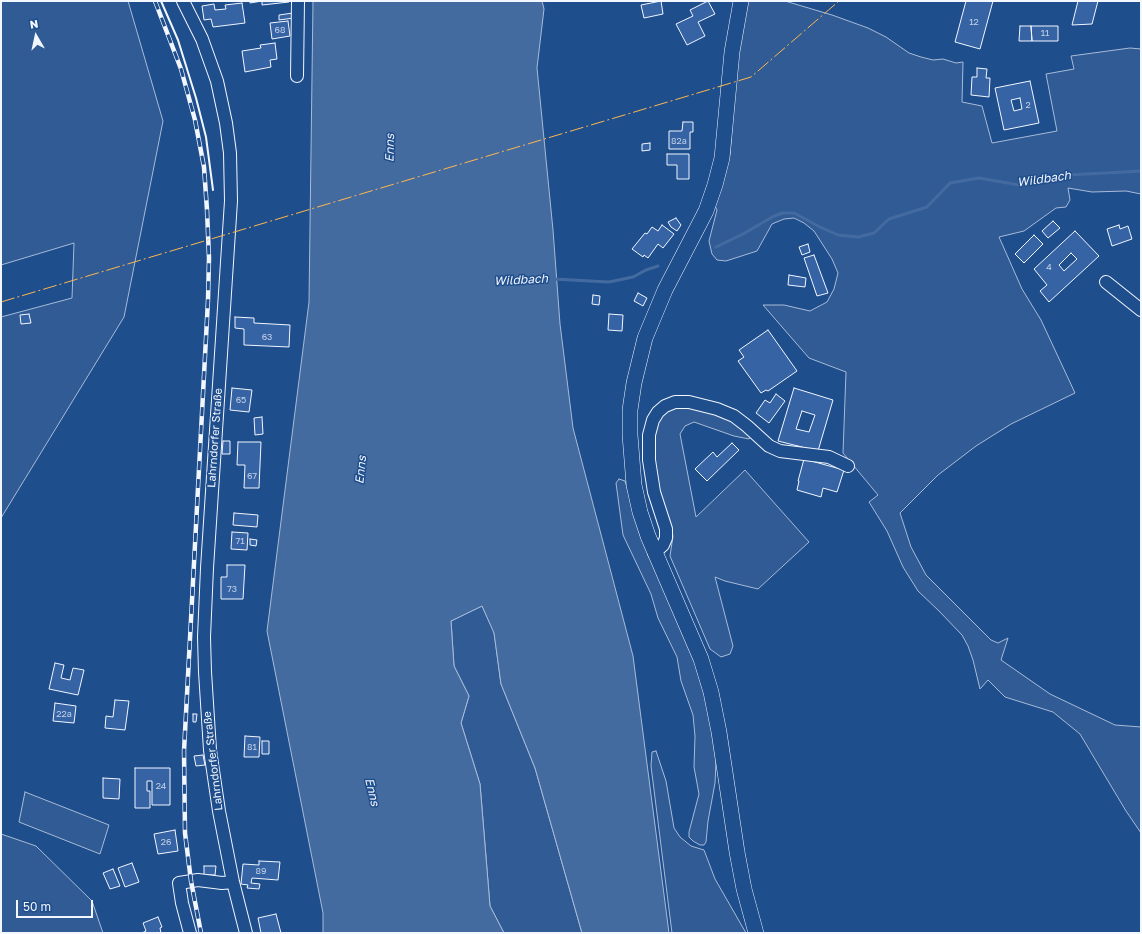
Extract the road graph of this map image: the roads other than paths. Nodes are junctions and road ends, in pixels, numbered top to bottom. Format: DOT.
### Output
graph roads {
  1 [pos="183,1"];
  2 [pos="298,1"];
  3 [pos="741,1"];
  4 [pos="297,76"];
  5 [pos="1106,282"];
  6 [pos="1141,310"];
  7 [pos="848,466"];
  8 [pos="654,553"];
  9 [pos="234,882"];
  10 [pos="190,933"];
  11 [pos="246,933"];
  12 [pos="756,933"];
  1 -- 9 [label="street, Lahrndorfer Straße"];
  2 -- 4 [label="street"];
  3 -- 8 [label="main road"];
  5 -- 6 [label="street"];
  7 -- 8 [label="street"];
  8 -- 12 [label="main road"];
  9 -- 10 [label="street"];
  9 -- 11 [label="street, Lahrndorfer Straße"];
}
